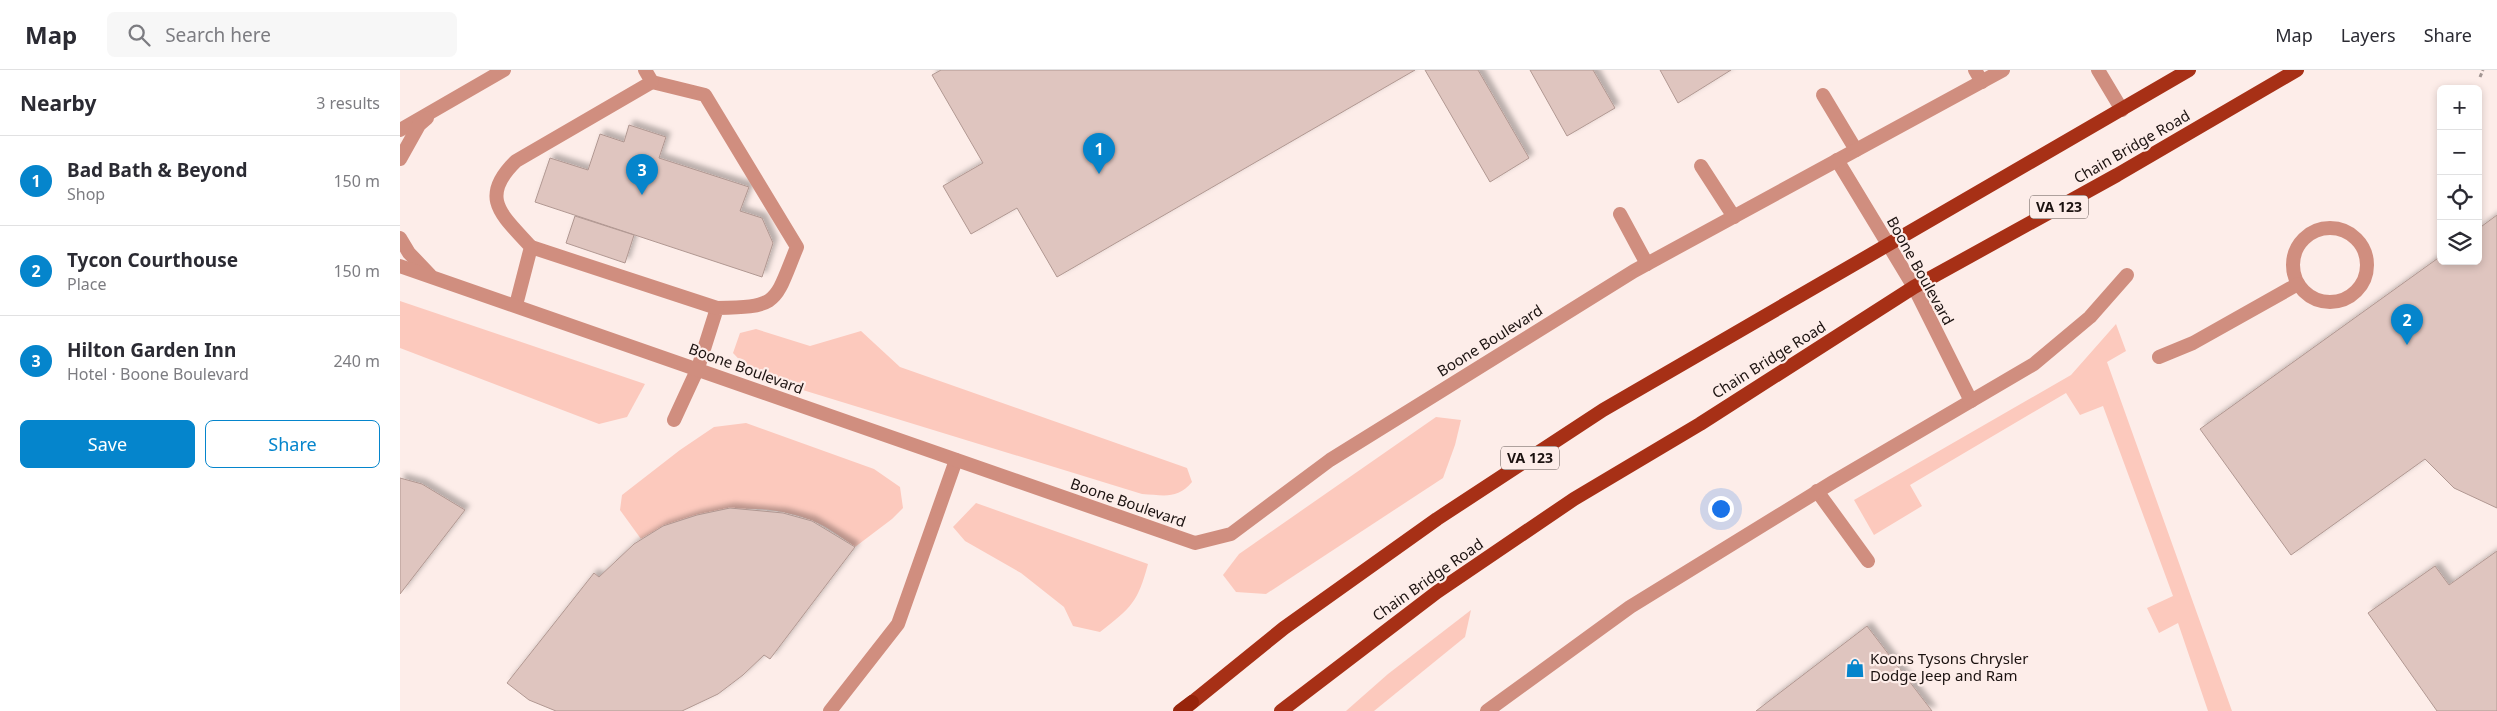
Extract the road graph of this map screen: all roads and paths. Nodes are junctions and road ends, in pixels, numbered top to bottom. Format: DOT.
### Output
graph roads {
  1 [pos="504,70"];
  2 [pos="645,70"];
  3 [pos="2003,70"];
  4 [pos="2098,70"];
  5 [pos="2189,70"];
  6 [pos="2297,70"];
  7 [pos="2484,70"];
  8 [pos="1979,76"];
  9 [pos="2480,77"];
  10 [pos="652,82"];
  11 [pos="1823,95"];
  12 [pos="439,108"];
  13 [pos="2122,110"];
  14 [pos="400,130"];
  15 [pos="1856,150"];
  16 [pos="400,159"];
  17 [pos="1837,160"];
  18 [pos="1701,166"];
  19 [pos="1620,214"];
  20 [pos="1734,217"];
  21 [pos="400,238"];
  22 [pos="1888,245"];
  23 [pos="531,247"];
  24 [pos="1647,264"];
  25 [pos="400,266"];
  26 [pos="2127,275"];
  27 [pos="432,278"];
  28 [pos="2298,284"];
  29 [pos="1914,287"];
  30 [pos="516,305"];
  31 [pos="717,308"];
  32 [pos="2159,357"];
  33 [pos="698,368"];
  34 [pos="1971,401"];
  35 [pos="674,420"];
  36 [pos="956,460"];
  37 [pos="1817,491"];
  38 [pos="1868,561"];
  39 [pos="1184,708"];
  40 [pos="1495,709"];
  41 [pos="830,711"];
  42 [pos="1281,711"];
  1 -- 12 [label="street"];
  2 -- 10 [label="street"];
  3 -- 8 [label="street, Boone Boulevard"];
  4 -- 13 [label="street"];
  5 -- 13 [label="main road, VA 123"];
  6 -- 29 [label="main road, Chain Bridge Road / VA 123"];
  7 -- 9 [label="path"];
  8 -- 15 [label="street, Boone Boulevard"];
  10 -- 23 [label="street"];
  10 -- 31 [label="street"];
  11 -- 15 [label="street"];
  12 -- 14 [label="street"];
  12 -- 16 [label="street"];
  13 -- 22 [label="main road, VA 123"];
  15 -- 17 [label="street, Boone Boulevard"];
  17 -- 20 [label="street, Boone Boulevard"];
  17 -- 22 [label="street, Boone Boulevard"];
  18 -- 20 [label="street"];
  19 -- 24 [label="street"];
  20 -- 24 [label="street, Boone Boulevard"];
  21 -- 27 [label="street"];
  22 -- 29 [label="street, Boone Boulevard"];
  22 -- 39 [label="main road, VA 123"];
  23 -- 30 [label="street"];
  23 -- 31 [label="street"];
  24 -- 36 [label="street, Boone Boulevard"];
  25 -- 27 [label="street, Boone Boulevard"];
  26 -- 34 [label="street"];
  27 -- 30 [label="street, Boone Boulevard"];
  28 -- 28 [label="street"];
  28 -- 32 [label="street"];
  29 -- 34 [label="street, Boone Boulevard"];
  29 -- 42 [label="main road, Chain Bridge Road / VA 123"];
  30 -- 33 [label="street, Boone Boulevard"];
  31 -- 33 [label="street"];
  33 -- 35 [label="street"];
  33 -- 36 [label="street, Boone Boulevard"];
  34 -- 37 [label="street"];
  36 -- 41 [label="street"];
  37 -- 38 [label="street"];
  37 -- 40 [label="street"];
}
